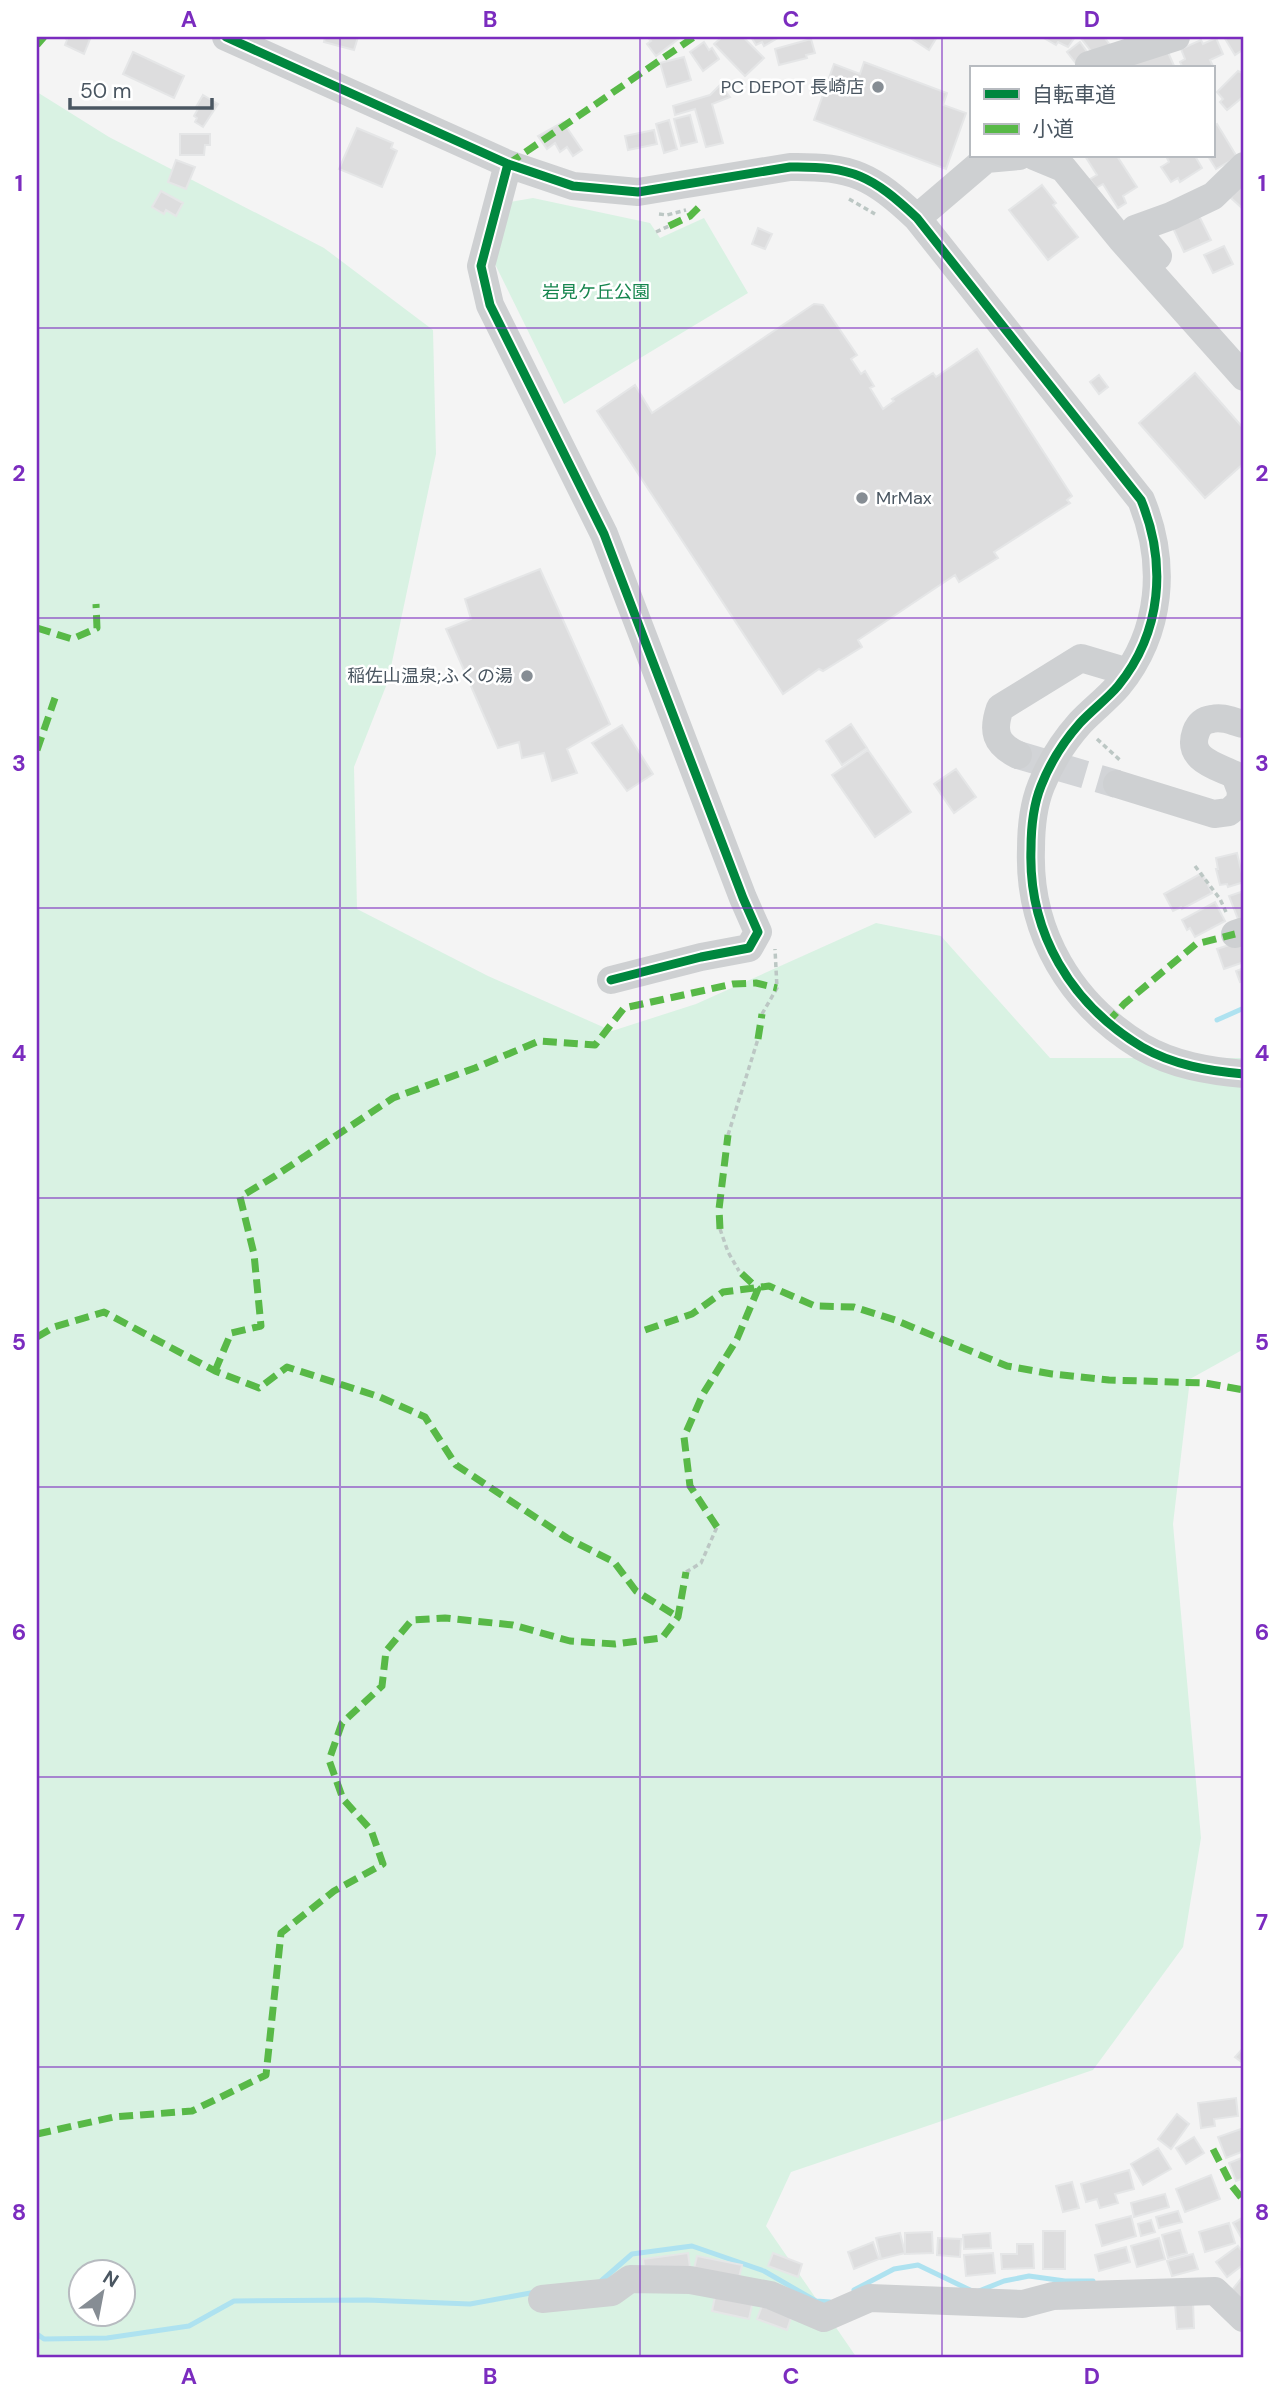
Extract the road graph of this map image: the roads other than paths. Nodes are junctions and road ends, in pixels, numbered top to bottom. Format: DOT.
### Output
graph roads {
  1 [pos="226,37"];
  2 [pos="1176,37"];
  3 [pos="254,42"];
  4 [pos="1090,65"];
  5 [pos="997,158"];
  6 [pos="1039,158"];
  7 [pos="508,164"];
  8 [pos="1244,166"];
  9 [pos="917,218"];
  10 [pos="1185,312"];
  11 [pos="1244,377"];
  12 [pos="1128,672"];
  13 [pos="1244,724"];
  14 [pos="1018,755"];
  15 [pos="1127,788"];
  16 [pos="611,980"];
  17 [pos="1244,1074"];
  18 [pos="542,2299"];
  19 [pos="1244,2317"];
  1 -- 3 [label="street"];
  2 -- 4 [label="street"];
  3 -- 7 [label="street"];
  5 -- 9 [label="street"];
  6 -- 10 [label="street"];
  7 -- 9 [label="street"];
  7 -- 16 [label="street"];
  8 -- 10 [label="street"];
  9 -- 12 [label="street"];
  10 -- 11 [label="street"];
  12 -- 14 [label="street"];
  12 -- 17 [label="street"];
  13 -- 15 [label="street"];
  18 -- 19 [label="street"];
}
